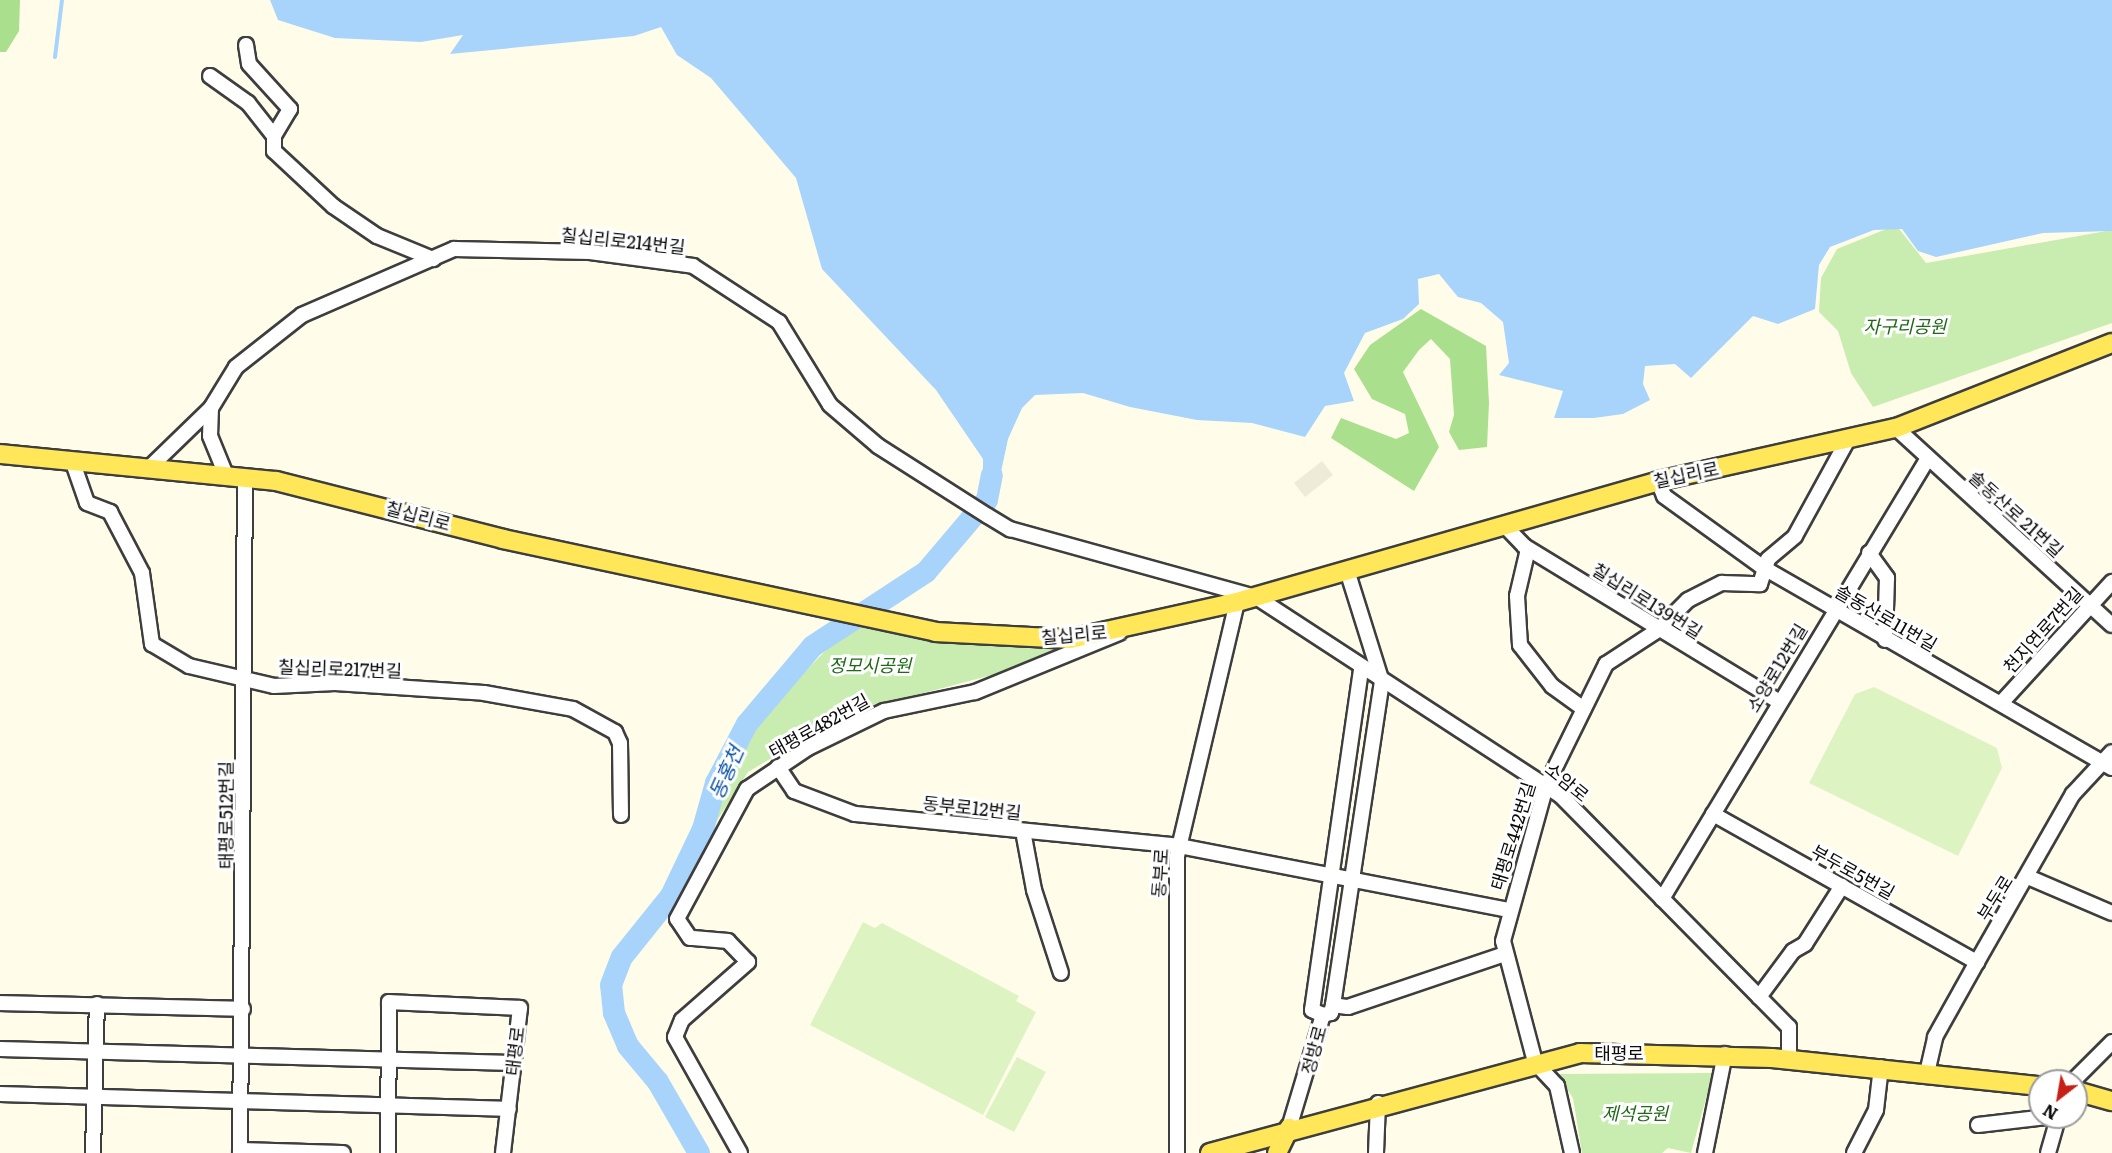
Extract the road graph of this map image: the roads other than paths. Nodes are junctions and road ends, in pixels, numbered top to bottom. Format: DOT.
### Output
graph roads {
  1 [pos="246,45"];
  2 [pos="210,76"];
  3 [pos="274,136"];
  4 [pos="433,259"];
  5 [pos="2112,343"];
  6 [pos="212,408"];
  7 [pos="1896,428"];
  8 [pos="1846,441"];
  9 [pos="0,454"];
  10 [pos="1925,462"];
  11 [pos="73,463"];
  12 [pos="148,469"];
  13 [pos="226,475"];
  14 [pos="245,477"];
  15 [pos="1658,481"];
  16 [pos="1504,525"];
  17 [pos="1528,549"];
  18 [pos="1869,553"];
  19 [pos="1764,568"];
  20 [pos="1347,570"];
  21 [pos="2112,582"];
  22 [pos="1256,597"];
  23 [pos="1237,602"];
  24 [pos="2089,606"];
  25 [pos="1834,610"];
  26 [pos="2112,625"];
  27 [pos="1127,630"];
  28 [pos="1658,630"];
  29 [pos="1885,640"];
  30 [pos="1361,669"];
  31 [pos="244,678"];
  32 [pos="1382,682"];
  33 [pos="1778,701"];
  34 [pos="2002,702"];
  35 [pos="1584,709"];
  36 [pos="2109,760"];
  37 [pos="778,767"];
  38 [pos="1546,786"];
  39 [pos="1713,814"];
  40 [pos="621,815"];
  41 [pos="1023,831"];
  42 [pos="1179,846"];
  43 [pos="1334,877"];
  44 [pos="2028,877"];
  45 [pos="1350,880"];
  46 [pos="1842,886"];
  47 [pos="1662,900"];
  48 [pos="1509,910"];
  49 [pos="2112,913"];
  50 [pos="1505,954"];
  51 [pos="1977,962"];
  52 [pos="1061,973"];
  53 [pos="1759,997"];
  54 [pos="0,1003"];
  55 [pos="97,1004"];
  56 [pos="1333,1005"];
  57 [pos="243,1009"];
  58 [pos="1323,1015"];
  59 [pos="2112,1042"];
  60 [pos="0,1049"];
  61 [pos="97,1053"];
  62 [pos="1725,1054"];
  63 [pos="243,1057"];
  64 [pos="1790,1060"];
  65 [pos="389,1061"];
  66 [pos="1534,1062"];
  67 [pos="513,1063"];
  68 [pos="1881,1067"];
  69 [pos="2085,1069"];
  70 [pos="1928,1073"];
  71 [pos="2028,1085"];
  72 [pos="0,1094"];
  73 [pos="2088,1094"];
  74 [pos="96,1095"];
  75 [pos="243,1100"];
  76 [pos="2112,1101"];
  77 [pos="1378,1103"];
  78 [pos="388,1104"];
  79 [pos="508,1109"];
  80 [pos="2028,1119"];
  81 [pos="1978,1125"];
  82 [pos="1289,1128"];
  83 [pos="2055,1129"];
  84 [pos="240,1152"];
  85 [pos="93,1153"];
  86 [pos="343,1153"];
  87 [pos="388,1153"];
  88 [pos="503,1153"];
  89 [pos="740,1153"];
  90 [pos="1177,1153"];
  91 [pos="1210,1153"];
  92 [pos="1277,1153"];
  93 [pos="1376,1153"];
  94 [pos="1572,1153"];
  95 [pos="1705,1153"];
  96 [pos="1854,1153"];
  97 [pos="2048,1153"];
  1 -- 3 [label="street"];
  2 -- 3 [label="street"];
  3 -- 4 [label="street"];
  4 -- 6 [label="street, 칠십리로214번길"];
  4 -- 22 [label="street, 칠십리로214번길"];
  5 -- 7 [label="main road, 칠십리로"];
  6 -- 12 [label="street, 칠십리로214번길"];
  6 -- 13 [label="street"];
  7 -- 8 [label="main road, 칠십리로"];
  7 -- 10 [label="street, 솔동산로 21번길"];
  8 -- 15 [label="main road, 칠십리로"];
  8 -- 19 [label="street, 태평로442번길"];
  9 -- 11 [label="main road, 칠십리로"];
  10 -- 18 [label="street, 소양로12번길"];
  10 -- 24 [label="street, 솔동산로 21번길"];
  11 -- 12 [label="main road, 칠십리로"];
  11 -- 31 [label="street, 칠십리로217번길"];
  12 -- 13 [label="main road, 칠십리로"];
  13 -- 14 [label="main road, 칠십리로"];
  14 -- 27 [label="main road, 칠십리로"];
  14 -- 31 [label="street, 태평로512번길"];
  15 -- 16 [label="main road, 칠십리로"];
  15 -- 19 [label="street, 솔동산로11번길"];
  16 -- 17 [label="street, 칠십리로139번길"];
  16 -- 20 [label="main road, 칠십리로"];
  17 -- 28 [label="street, 칠십리로139번길"];
  17 -- 35 [label="street"];
  18 -- 25 [label="street, 소양로12번길"];
  18 -- 29 [label="street"];
  19 -- 25 [label="street, 솔동산로11번길"];
  19 -- 28 [label="street, 태평로442번길"];
  20 -- 22 [label="main road, 칠십리로"];
  20 -- 32 [label="street"];
  21 -- 24 [label="street, 천지연로7번길"];
  22 -- 23 [label="main road, 칠십리로"];
  22 -- 30 [label="street, 소암로"];
  23 -- 27 [label="main road, 칠십리로"];
  23 -- 42 [label="street, 동부로"];
  24 -- 26 [label="street, 솔동산로 21번길"];
  24 -- 34 [label="street, 천지연로7번길"];
  25 -- 29 [label="street, 솔동산로11번길"];
  25 -- 33 [label="street, 소양로12번길"];
  27 -- 37 [label="street, 태평로482번길"];
  28 -- 33 [label="street, 칠십리로139번길"];
  28 -- 35 [label="street, 태평로442번길"];
  29 -- 34 [label="street, 솔동산로11번길"];
  30 -- 32 [label="street, 소암로"];
  30 -- 43 [label="street, 정방로"];
  31 -- 40 [label="street, 칠십리로217번길"];
  31 -- 57 [label="street, 태평로512번길"];
  32 -- 38 [label="street, 소암로"];
  32 -- 45 [label="street, 정방로"];
  33 -- 39 [label="street, 소양로12번길"];
  34 -- 36 [label="street, 솔동산로11번길"];
  35 -- 38 [label="street, 태평로442번길"];
  36 -- 44 [label="street, 부두로"];
  37 -- 41 [label="street, 동부로12번길"];
  37 -- 89 [label="street, 태평로482번길"];
  38 -- 47 [label="street, 소암로"];
  38 -- 48 [label="street, 태평로442번길"];
  39 -- 46 [label="street, 부두로5번길"];
  39 -- 47 [label="street, 소양로12번길"];
  41 -- 42 [label="street, 동부로12번길"];
  41 -- 52 [label="street"];
  42 -- 43 [label="street"];
  42 -- 90 [label="street, 동부로"];
  43 -- 45 [label="street"];
  43 -- 58 [label="street, 정방로"];
  44 -- 49 [label="street"];
  44 -- 51 [label="street, 부두로"];
  45 -- 48 [label="street, 태평로442번길"];
  45 -- 56 [label="street, 정방로"];
  46 -- 51 [label="street, 부두로5번길"];
  46 -- 53 [label="street"];
  47 -- 53 [label="street, 소암로"];
  48 -- 50 [label="street, 태평로442번길"];
  50 -- 56 [label="street"];
  50 -- 66 [label="street, 태평로442번길"];
  51 -- 70 [label="street, 부두로"];
  53 -- 64 [label="street, 소암로"];
  54 -- 55 [label="street"];
  55 -- 57 [label="street"];
  55 -- 61 [label="street"];
  56 -- 58 [label="street"];
  57 -- 63 [label="street, 태평로512번길"];
  58 -- 82 [label="street, 정방로"];
  59 -- 69 [label="street"];
  60 -- 61 [label="street"];
  61 -- 63 [label="street"];
  61 -- 74 [label="street"];
  62 -- 64 [label="main road, 태평로"];
  62 -- 66 [label="main road, 태평로"];
  62 -- 95 [label="street"];
  63 -- 65 [label="street"];
  63 -- 75 [label="street, 태평로512번길"];
  64 -- 68 [label="main road, 태평로"];
  65 -- 67 [label="street"];
  65 -- 67 [label="street, 태평로"];
  65 -- 78 [label="street"];
  66 -- 77 [label="main road, 태평로"];
  66 -- 94 [label="street"];
  67 -- 79 [label="street, 태평로"];
  68 -- 70 [label="main road, 태평로"];
  68 -- 96 [label="street"];
  70 -- 71 [label="main road, 태평로"];
  72 -- 74 [label="street"];
  73 -- 76 [label="main road"];
  74 -- 75 [label="street"];
  74 -- 85 [label="street"];
  75 -- 78 [label="street"];
  75 -- 84 [label="street, 태평로512번길"];
  77 -- 82 [label="main road, 태평로"];
  77 -- 93 [label="street"];
  78 -- 79 [label="street"];
  78 -- 87 [label="street"];
  79 -- 88 [label="street, 태평로"];
  80 -- 81 [label="street"];
  82 -- 91 [label="main road, 태평로"];
  82 -- 92 [label="main road, 정방로"];
  83 -- 97 [label="street"];
  84 -- 86 [label="street"];
}
